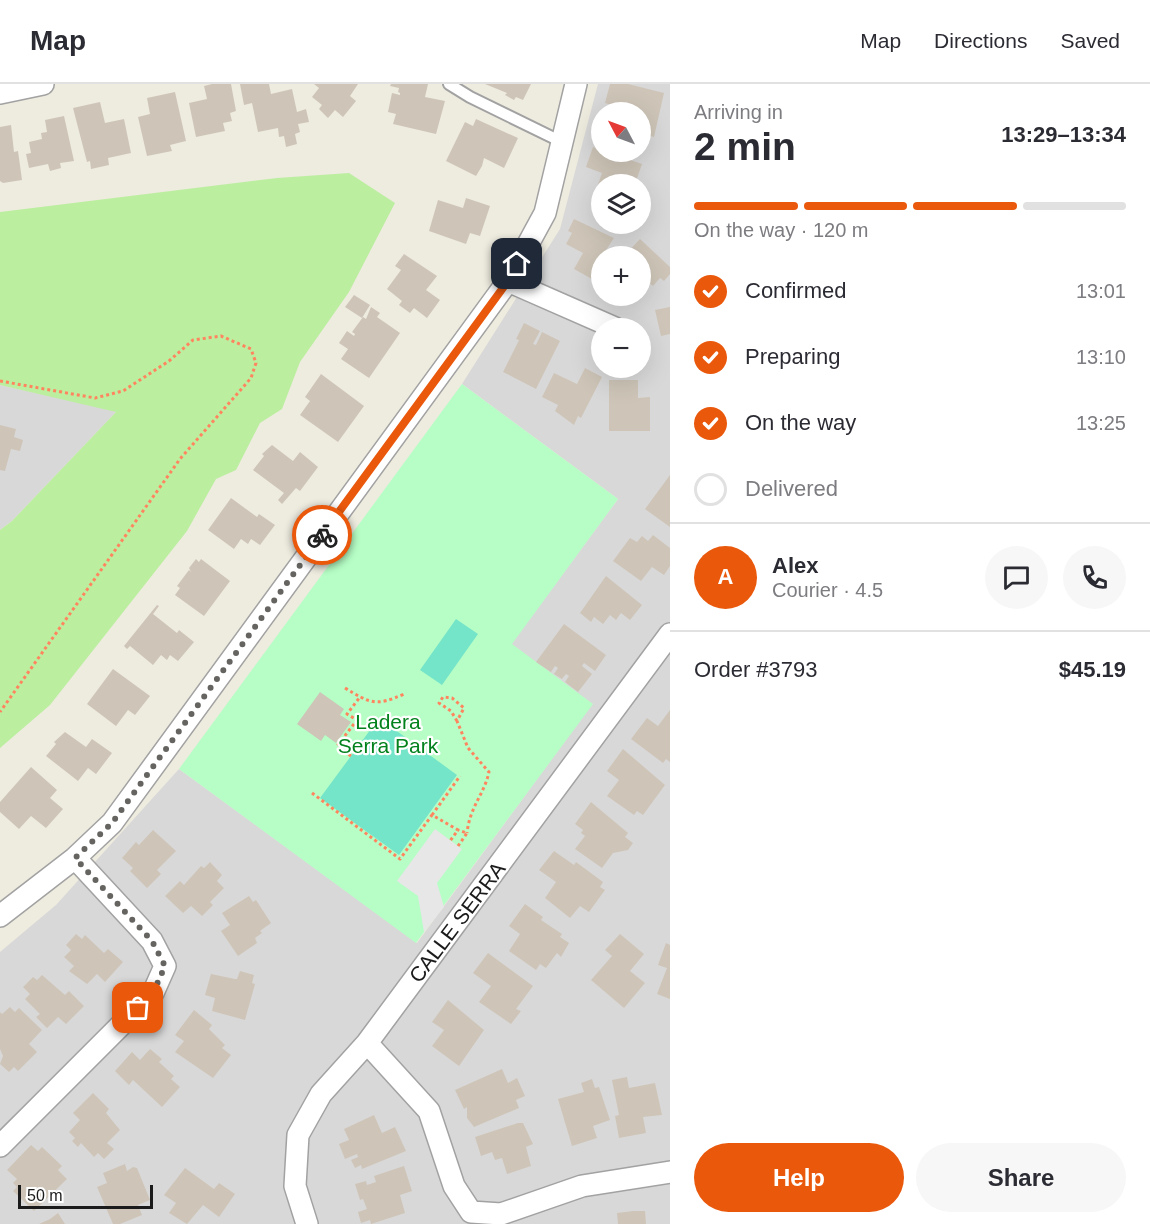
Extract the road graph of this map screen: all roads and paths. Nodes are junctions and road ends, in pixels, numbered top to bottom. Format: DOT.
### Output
graph roads {
  1 [pos="43,84"];
  2 [pos="449,84"];
  3 [pos="576,84"];
  4 [pos="0,93"];
  5 [pos="562,142"];
  6 [pos="508,281"];
  7 [pos="592,318"];
  8 [pos="0,381"];
  9 [pos="670,634"];
  10 [pos="345,688"];
  11 [pos="404,694"];
  12 [pos="360,697"];
  13 [pos="0,712"];
  14 [pos="458,721"];
  15 [pos="351,756"];
  16 [pos="460,776"];
  17 [pos="312,793"];
  18 [pos="432,815"];
  19 [pos="458,830"];
  20 [pos="467,833"];
  21 [pos="450,841"];
  22 [pos="458,846"];
  23 [pos="75,858"];
  24 [pos="0,916"];
  25 [pos="367,1043"];
  26 [pos="0,1146"];
  27 [pos="670,1172"];
  28 [pos="307,1224"];
  1 -- 4 [label="street"];
  2 -- 5 [label="lane"];
  3 -- 5 [label="street"];
  5 -- 6 [label="street"];
  6 -- 7 [label="street"];
  6 -- 23 [label="street"];
  8 -- 13 [label="path"];
  9 -- 25 [label="street, CALLE SERRA"];
  10 -- 12 [label="path"];
  11 -- 12 [label="path"];
  12 -- 15 [label="path"];
  14 -- 14 [label="path"];
  14 -- 20 [label="path"];
  16 -- 18 [label="path"];
  17 -- 18 [label="path"];
  18 -- 19 [label="path"];
  19 -- 20 [label="path"];
  19 -- 21 [label="path"];
  20 -- 22 [label="path"];
  23 -- 24 [label="street"];
  23 -- 26 [label="street"];
  25 -- 27 [label="street"];
  25 -- 28 [label="street, CALLE SERRA"];
}
